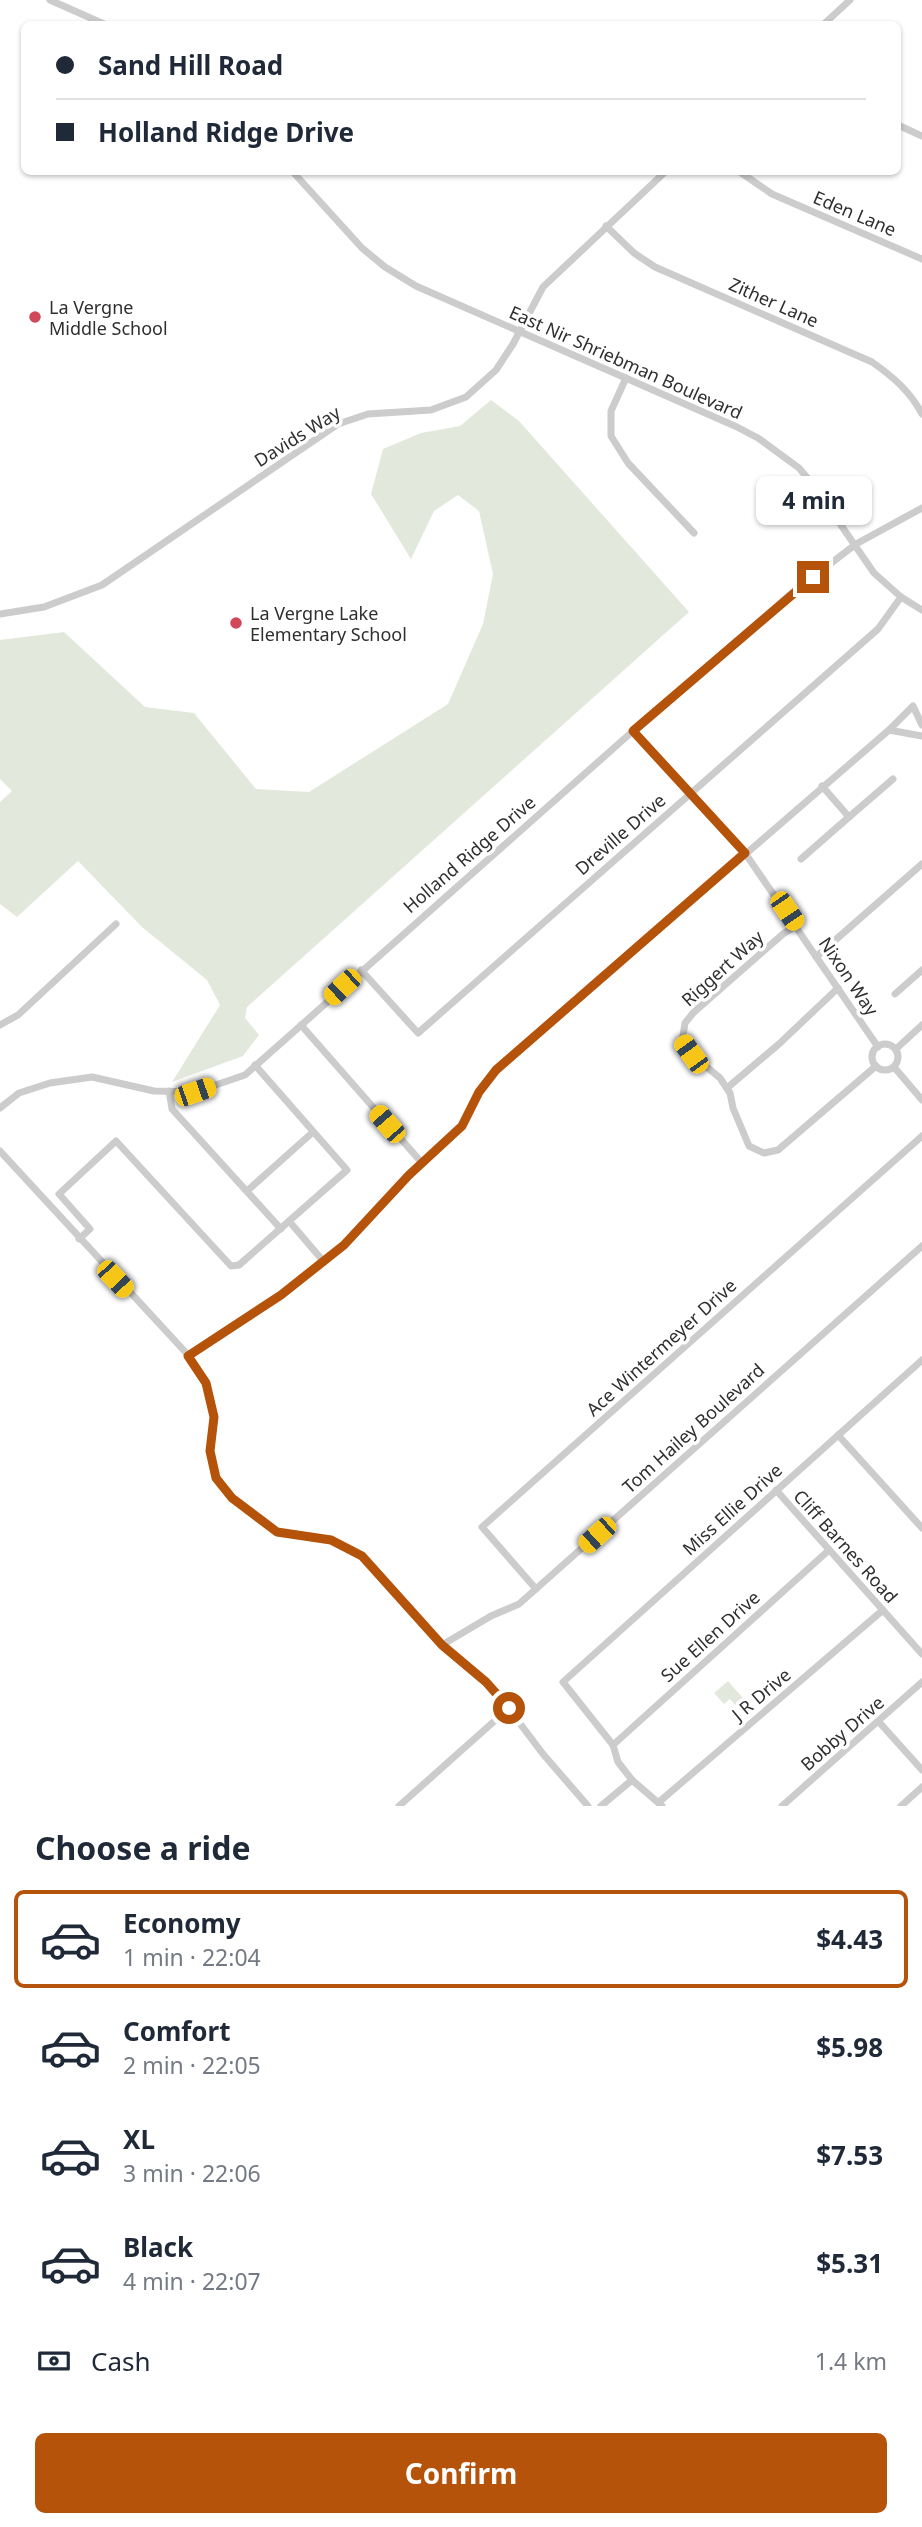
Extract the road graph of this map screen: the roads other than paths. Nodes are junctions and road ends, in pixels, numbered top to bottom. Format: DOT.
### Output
graph roads {
  1 [pos="50,0"];
  2 [pos="850,0"];
  3 [pos="97,21"];
  4 [pos="827,21"];
  5 [pos="901,126"];
  6 [pos="922,136"];
  7 [pos="296,175"];
  8 [pos="662,175"];
  9 [pos="744,175"];
  10 [pos="606,226"];
  11 [pos="922,259"];
  12 [pos="518,332"];
  13 [pos="626,378"];
  14 [pos="922,414"];
  15 [pos="922,509"];
  16 [pos="694,533"];
  17 [pos="856,544"];
  18 [pos="901,597"];
  19 [pos="922,610"];
  20 [pos="0,614"];
  21 [pos="922,725"];
  22 [pos="889,730"];
  23 [pos="633,731"];
  24 [pos="922,736"];
  25 [pos="893,779"];
  26 [pos="822,786"];
  27 [pos="689,794"];
  28 [pos="849,817"];
  29 [pos="745,853"];
  30 [pos="802,859"];
  31 [pos="922,864"];
  32 [pos="116,924"];
  33 [pos="797,925"];
  34 [pos="816,957"];
  35 [pos="361,970"];
  36 [pos="922,970"];
  37 [pos="838,988"];
  38 [pos="895,994"];
  39 [pos="302,1025"];
  40 [pos="922,1025"];
  41 [pos="0,1026"];
  42 [pos="878,1046"];
  43 [pos="895,1049"];
  44 [pos="255,1065"];
  45 [pos="876,1066"];
  46 [pos="894,1067"];
  47 [pos="727,1088"];
  48 [pos="169,1091"];
  49 [pos="922,1100"];
  50 [pos="0,1108"];
  51 [pos="313,1132"];
  52 [pos="922,1136"];
  53 [pos="0,1151"];
  54 [pos="422,1163"];
  55 [pos="247,1191"];
  56 [pos="289,1222"];
  57 [pos="281,1229"];
  58 [pos="79,1239"];
  59 [pos="922,1246"];
  60 [pos="324,1262"];
  61 [pos="188,1356"];
  62 [pos="921,1363"];
  63 [pos="838,1435"];
  64 [pos="775,1490"];
  65 [pos="922,1528"];
  66 [pos="829,1549"];
  67 [pos="536,1589"];
  68 [pos="883,1610"];
  69 [pos="442,1645"];
  70 [pos="922,1654"];
  71 [pos="922,1682"];
  72 [pos="509,1708"];
  73 [pos="878,1722"];
  74 [pos="613,1745"];
  75 [pos="922,1770"];
  76 [pos="632,1780"];
  77 [pos="922,1787"];
  78 [pos="660,1804"];
  79 [pos="398,1806"];
  80 [pos="588,1806"];
  81 [pos="601,1806"];
  82 [pos="782,1806"];
  83 [pos="901,1806"];
  1 -- 3 [label="street"];
  2 -- 4 [label="street"];
  5 -- 6 [label="street"];
  7 -- 12 [label="street, East Nir Shriebman Boulevard"];
  8 -- 10 [label="street, Davids Way"];
  9 -- 11 [label="street, Eden Lane"];
  10 -- 12 [label="street, Davids Way"];
  10 -- 14 [label="street, Zither Lane"];
  12 -- 13 [label="street, East Nir Shriebman Boulevard"];
  12 -- 20 [label="street, Davids Way"];
  13 -- 16 [label="street"];
  13 -- 17 [label="street, East Nir Shriebman Boulevard"];
  15 -- 17 [label="street, Holland Ridge Drive"];
  17 -- 18 [label="street, East Nir Shriebman Boulevard"];
  17 -- 23 [label="street, Holland Ridge Drive"];
  18 -- 19 [label="street, East Nir Shriebman Boulevard"];
  18 -- 27 [label="street, Dreville Drive"];
  21 -- 22 [label="street"];
  22 -- 24 [label="street"];
  22 -- 26 [label="street"];
  23 -- 27 [label="street, Nixon Way"];
  23 -- 35 [label="street, Holland Ridge Drive"];
  25 -- 28 [label="street"];
  26 -- 28 [label="street"];
  26 -- 29 [label="street"];
  27 -- 29 [label="street, Nixon Way"];
  27 -- 35 [label="street, Dreville Drive"];
  28 -- 30 [label="street"];
  29 -- 33 [label="street, Nixon Way"];
  29 -- 54 [label="street"];
  31 -- 34 [label="street"];
  32 -- 41 [label="street"];
  33 -- 34 [label="street, Nixon Way"];
  33 -- 47 [label="street, Riggert Way"];
  34 -- 37 [label="street, Nixon Way"];
  35 -- 39 [label="street, Holland Ridge Drive"];
  36 -- 38 [label="street"];
  37 -- 42 [label="street, Nixon Way"];
  37 -- 47 [label="street"];
  39 -- 44 [label="street, Holland Ridge Drive"];
  39 -- 54 [label="street"];
  40 -- 43 [label="street"];
  42 -- 43 [label="street"];
  42 -- 45 [label="street"];
  43 -- 46 [label="street"];
  44 -- 48 [label="street, Holland Ridge Drive"];
  44 -- 51 [label="street"];
  45 -- 46 [label="street"];
  45 -- 47 [label="street"];
  46 -- 49 [label="street"];
  48 -- 50 [label="street, Holland Ridge Drive"];
  48 -- 55 [label="street"];
  51 -- 55 [label="street"];
  51 -- 56 [label="street"];
  52 -- 67 [label="street, Ace Wintermeyer Drive"];
  53 -- 58 [label="street"];
  54 -- 60 [label="street"];
  55 -- 57 [label="street"];
  56 -- 57 [label="street"];
  56 -- 60 [label="street"];
  57 -- 58 [label="street"];
  58 -- 61 [label="street"];
  59 -- 67 [label="street, Tom Hailey Boulevard"];
  60 -- 61 [label="street"];
  61 -- 69 [label="street"];
  62 -- 63 [label="street, Miss Ellie Drive"];
  63 -- 64 [label="street, Miss Ellie Drive"];
  63 -- 65 [label="street"];
  64 -- 66 [label="street, Cliff Barnes Road"];
  64 -- 74 [label="street, Miss Ellie Drive"];
  66 -- 68 [label="street, Cliff Barnes Road"];
  66 -- 74 [label="street, Sue Ellen Drive"];
  67 -- 69 [label="street, Tom Hailey Boulevard"];
  68 -- 70 [label="street, Cliff Barnes Road"];
  68 -- 78 [label="street, J R Drive"];
  69 -- 72 [label="street"];
  71 -- 73 [label="street, Bobby Drive"];
  72 -- 79 [label="street"];
  72 -- 80 [label="street"];
  73 -- 75 [label="street"];
  73 -- 82 [label="street, Bobby Drive"];
  74 -- 76 [label="street"];
  76 -- 78 [label="street"];
  76 -- 81 [label="street"];
  77 -- 83 [label="street"];
}
